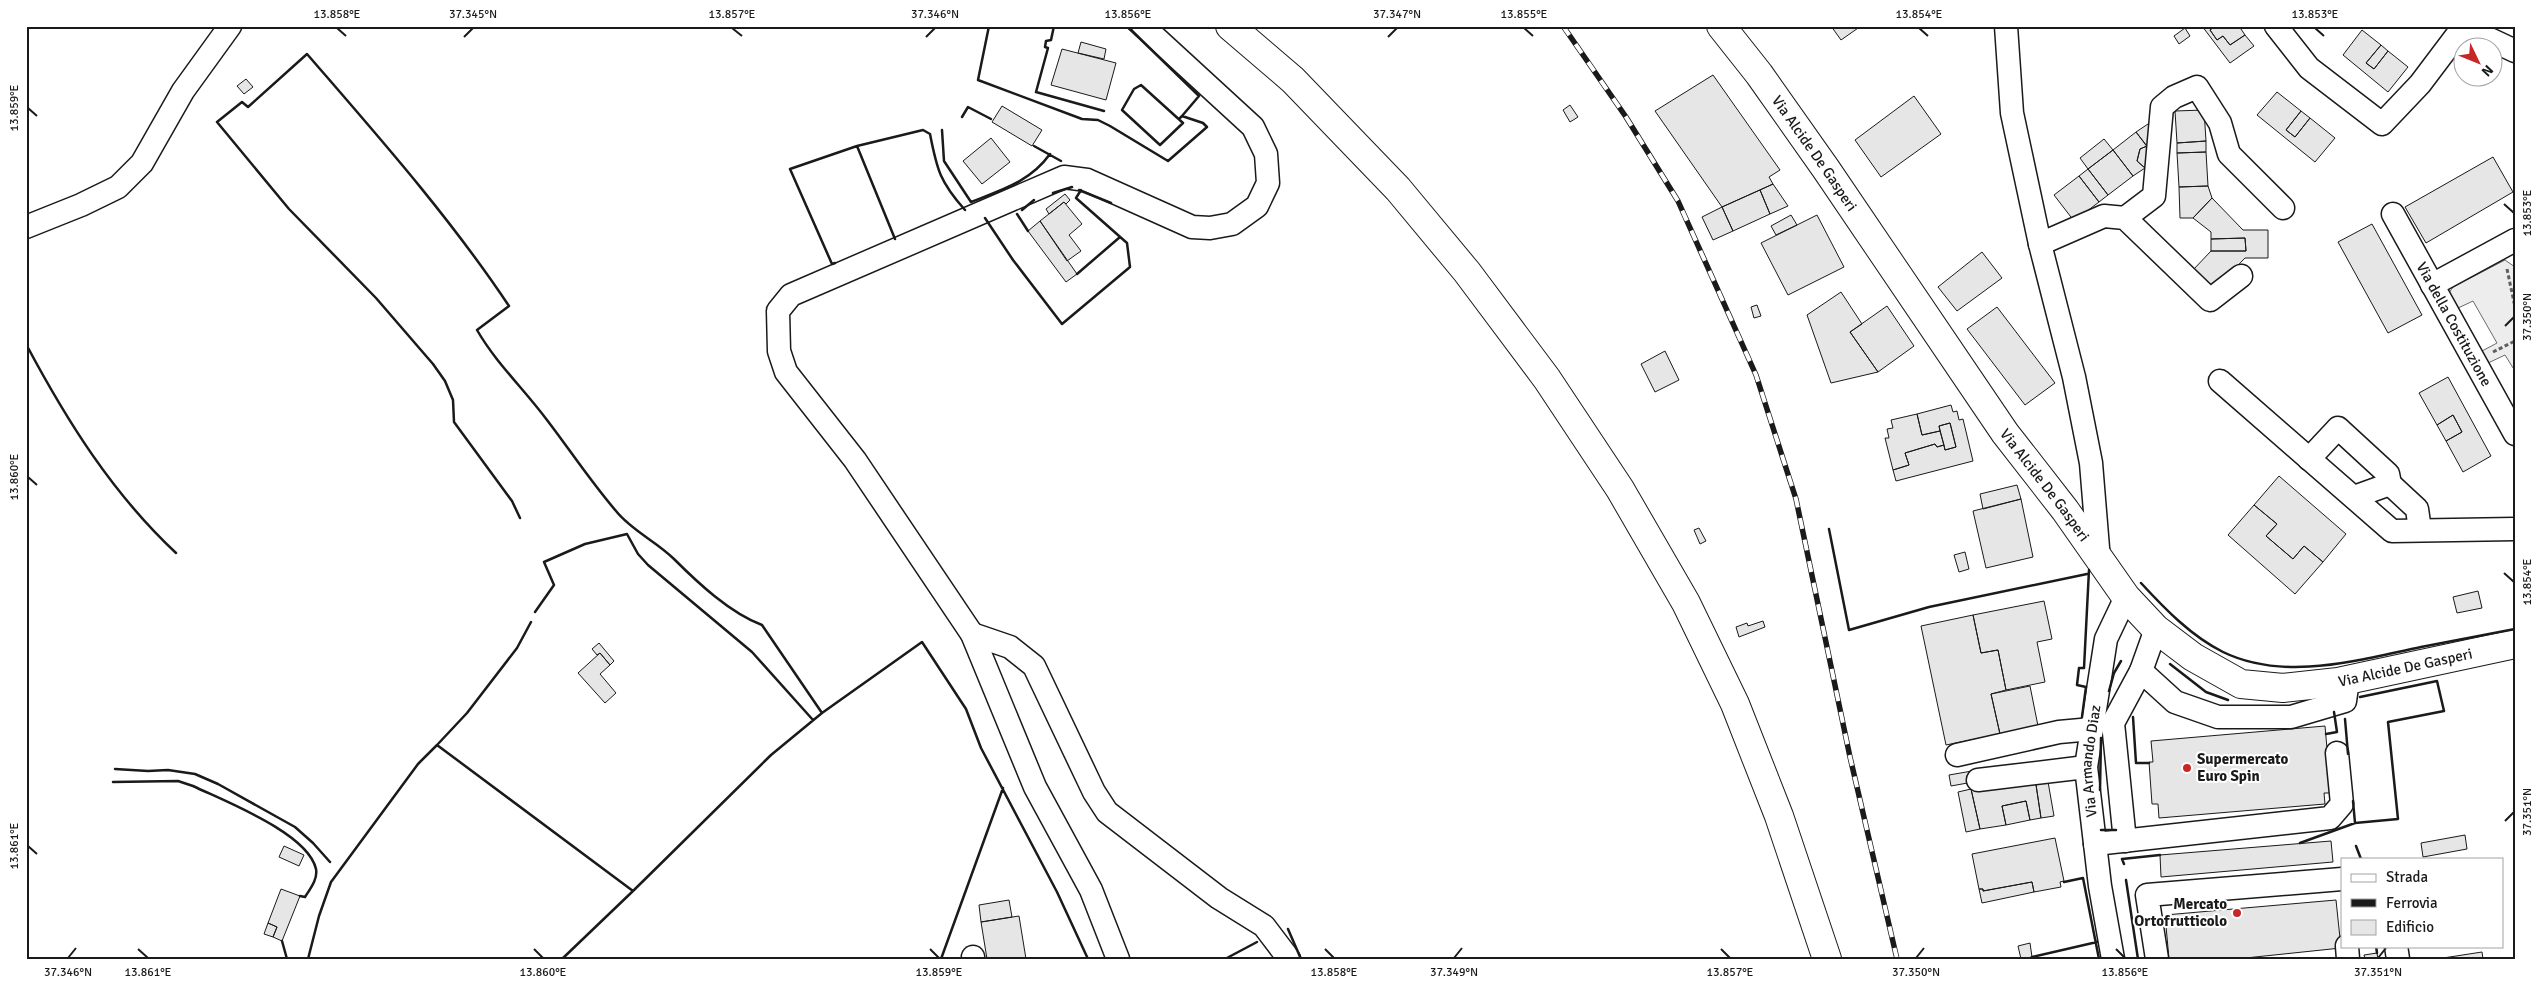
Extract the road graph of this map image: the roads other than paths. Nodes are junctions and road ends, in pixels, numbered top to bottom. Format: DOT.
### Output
graph roads {
  1 [pos="230,26"];
  2 [pos="1143,26"];
  3 [pos="1230,26"];
  4 [pos="1721,26"];
  5 [pos="2006,26"];
  6 [pos="2276,26"];
  7 [pos="2463,26"];
  8 [pos="2515,50"];
  9 [pos="2283,208"];
  10 [pos="2393,214"];
  11 [pos="2125,218"];
  12 [pos="26,227"];
  13 [pos="2040,244"];
  14 [pos="2513,245"];
  15 [pos="2241,276"];
  16 [pos="2432,285"];
  17 [pos="2220,381"];
  18 [pos="2515,434"];
  19 [pos="2309,458"];
  20 [pos="2390,484"];
  21 [pos="2354,498"];
  22 [pos="2515,529"];
  23 [pos="2420,530"];
  24 [pos="2099,562"];
  25 [pos="2126,597"];
  26 [pos="2156,629"];
  27 [pos="972,634"];
  28 [pos="2515,644"];
  29 [pos="2141,671"];
  30 [pos="2348,680"];
  31 [pos="2092,729"];
  32 [pos="2337,753"];
  33 [pos="1957,755"];
  34 [pos="2086,767"];
  35 [pos="1978,780"];
  36 [pos="2125,841"];
  37 [pos="2095,844"];
  38 [pos="2341,879"];
  39 [pos="1118,959"];
  40 [pos="1289,959"];
  41 [pos="1828,959"];
  42 [pos="2113,959"];
  43 [pos="2158,959"];
  1 -- 12 [label="street"];
  2 -- 27 [label="street"];
  3 -- 41 [label="main road"];
  4 -- 24 [label="main road, Via Alcide De Gasperi"];
  5 -- 13 [label="street"];
  6 -- 7 [label="street"];
  7 -- 8 [label="street"];
  9 -- 11 [label="street"];
  10 -- 16 [label="street, Via della Costituzione"];
  11 -- 13 [label="street"];
  11 -- 15 [label="street"];
  13 -- 24 [label="street"];
  14 -- 16 [label="street"];
  16 -- 18 [label="street, Via della Costituzione"];
  17 -- 19 [label="street"];
  19 -- 20 [label="street"];
  19 -- 21 [label="street"];
  20 -- 21 [label="street"];
  20 -- 23 [label="street"];
  21 -- 23 [label="street"];
  22 -- 23 [label="street"];
  24 -- 25 [label="main road, Via Alcide De Gasperi"];
  25 -- 26 [label="main road, Via Alcide De Gasperi"];
  25 -- 31 [label="street, Via Armando Diaz"];
  26 -- 29 [label="street"];
  26 -- 30 [label="main road, Via Alcide De Gasperi"];
  27 -- 39 [label="street"];
  27 -- 40 [label="street"];
  28 -- 30 [label="main road, Via Alcide De Gasperi"];
  29 -- 30 [label="street"];
  29 -- 36 [label="street"];
  31 -- 33 [label="street"];
  31 -- 34 [label="street, Via Armando Diaz"];
  32 -- 36 [label="street"];
  34 -- 35 [label="street"];
  34 -- 37 [label="street, Via Armando Diaz"];
  36 -- 37 [label="street"];
  37 -- 42 [label="street, Via Armando Diaz"];
  38 -- 43 [label="street"];
}
